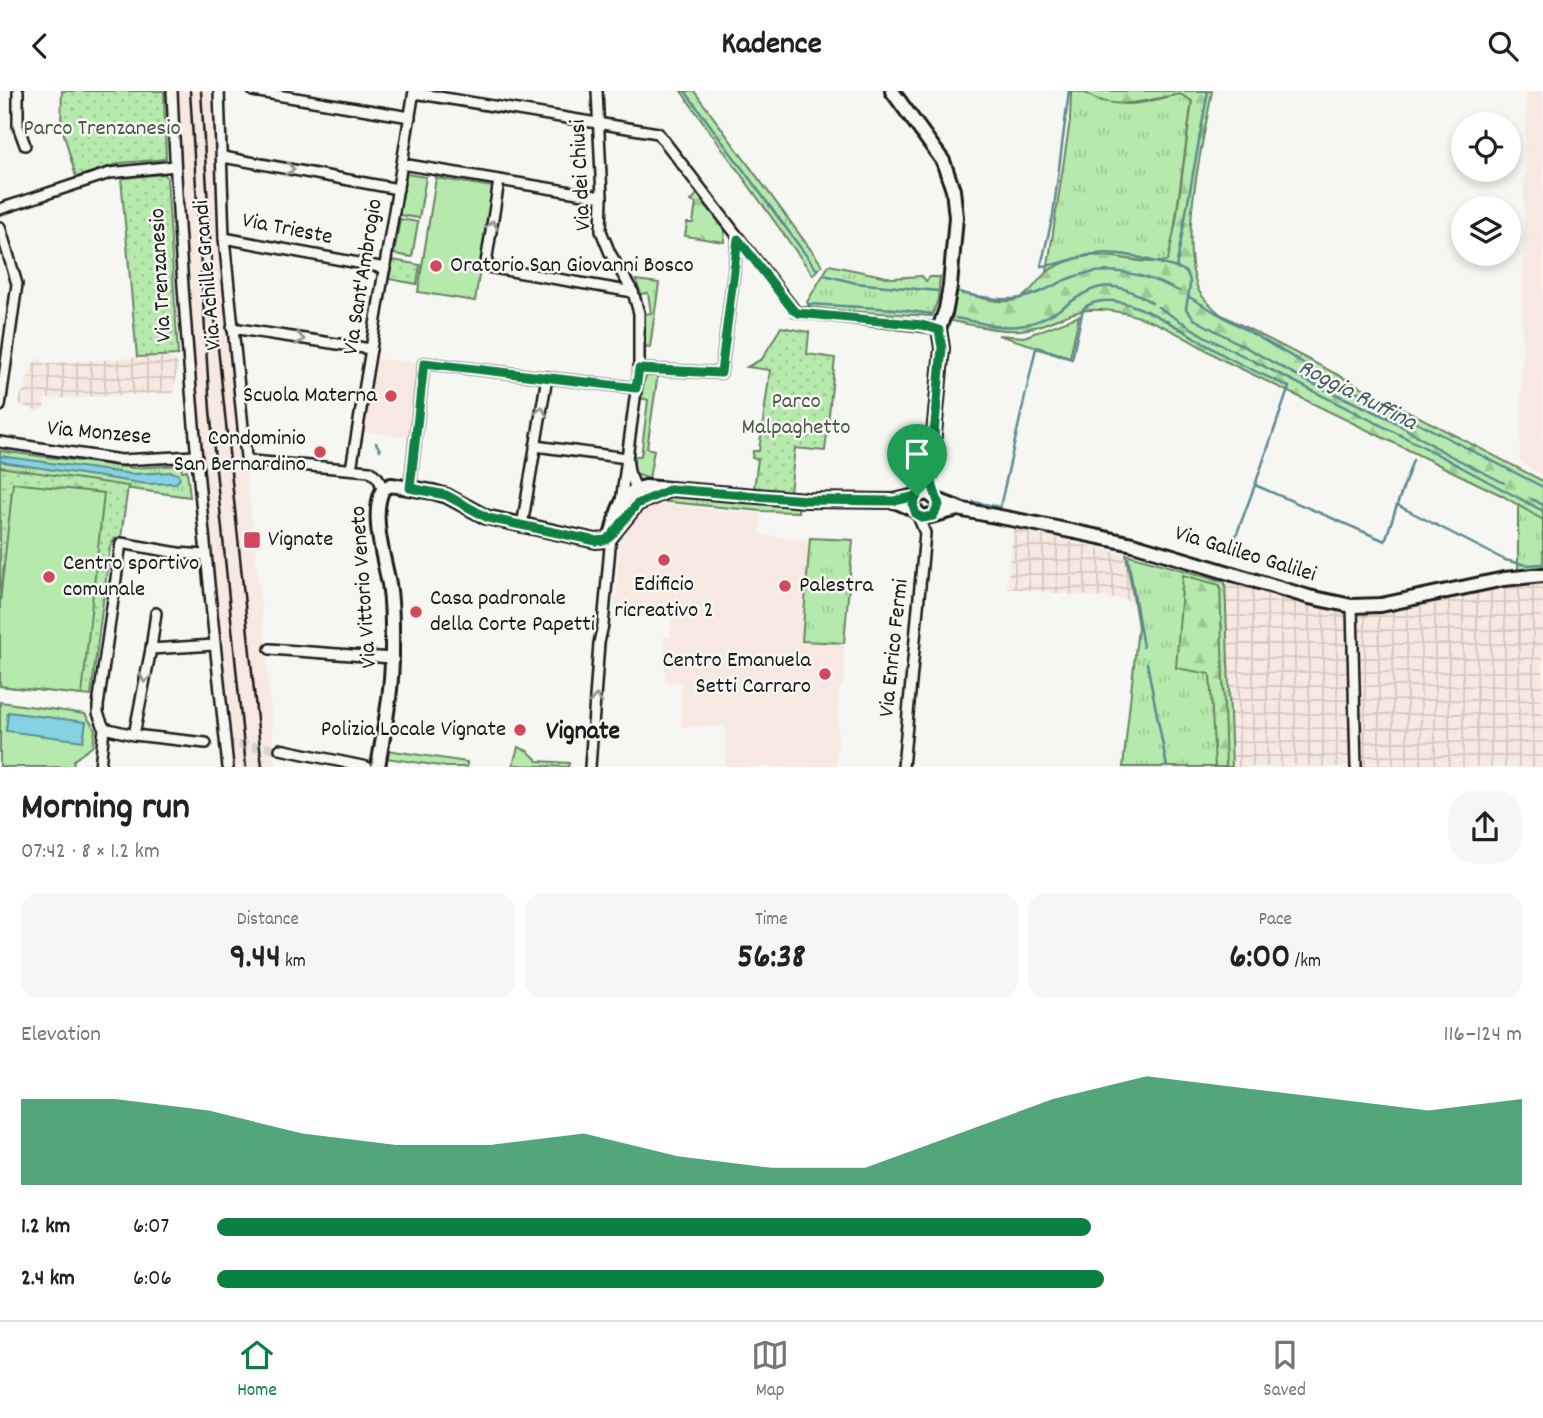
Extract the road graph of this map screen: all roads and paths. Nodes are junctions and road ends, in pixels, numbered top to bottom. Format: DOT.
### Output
graph roads {
  1 [pos="18,91"];
  2 [pos="172,91"];
  3 [pos="219,91"];
  4 [pos="253,91"];
  5 [pos="597,91"];
  6 [pos="892,91"];
  7 [pos="414,92"];
  8 [pos="410,117"];
  9 [pos="598,123"];
  10 [pos="25,145"];
  11 [pos="223,157"];
  12 [pos="402,164"];
  13 [pos="175,166"];
  14 [pos="499,181"];
  15 [pos="398,189"];
  16 [pos="602,197"];
  17 [pos="0,209"];
  18 [pos="0,227"];
  19 [pos="224,238"];
  20 [pos="738,239"];
  21 [pos="385,268"];
  22 [pos="633,292"];
  23 [pos="232,328"];
  24 [pos="939,330"];
  25 [pos="371,349"];
  26 [pos="639,369"];
  27 [pos="547,377"];
  28 [pos="636,388"];
  29 [pos="0,406"];
  30 [pos="0,442"];
  31 [pos="536,446"];
  32 [pos="195,456"];
  33 [pos="626,458"];
  34 [pos="351,469"];
  35 [pos="410,488"];
  36 [pos="637,488"];
  37 [pos="383,489"];
  38 [pos="671,489"];
  39 [pos="620,502"];
  40 [pos="637,504"];
  41 [pos="926,505"];
  42 [pos="522,526"];
  43 [pos="925,533"];
  44 [pos="611,536"];
  45 [pos="205,555"];
  46 [pos="1543,575"];
  47 [pos="1352,606"];
  48 [pos="156,613"];
  49 [pos="214,645"];
  50 [pos="151,649"];
  51 [pos="270,649"];
  52 [pos="392,658"];
  53 [pos="104,728"];
  54 [pos="134,735"];
  55 [pos="206,743"];
  56 [pos="279,749"];
  57 [pos="100,767"];
  58 [pos="228,767"];
  59 [pos="367,767"];
  60 [pos="377,767"];
  61 [pos="590,767"];
  62 [pos="903,767"];
  63 [pos="1356,767"];
  1 -- 10 [label="street"];
  2 -- 13 [label="street, Via Trenzanesio"];
  3 -- 11 [label="street, Via Achille Grandi"];
  4 -- 8 [label="street"];
  5 -- 9 [label="street, Via dei Chiusi"];
  6 -- 24 [label="street"];
  7 -- 8 [label="street, Via Sant'Ambrogio"];
  7 -- 9 [label="street"];
  8 -- 12 [label="street, Via Sant'Ambrogio"];
  9 -- 16 [label="street, Via dei Chiusi"];
  9 -- 20 [label="street"];
  11 -- 15 [label="street, one-way"];
  11 -- 19 [label="street, Via Achille Grandi"];
  12 -- 14 [label="street"];
  12 -- 15 [label="street, Via Sant'Ambrogio"];
  13 -- 17 [label="street"];
  13 -- 32 [label="street, Via Trenzanesio"];
  14 -- 16 [label="street"];
  22 -- 14 [label="street, one-way"];
  15 -- 21 [label="street, Via Sant'Ambrogio"];
  16 -- 22 [label="street, Via dei Chiusi"];
  18 -- 29 [label="street"];
  19 -- 21 [label="street, Via Trieste"];
  19 -- 23 [label="street, Via Achille Grandi"];
  20 -- 24 [label="street"];
  20 -- 26 [label="street"];
  21 -- 25 [label="street, Via Sant'Ambrogio"];
  22 -- 26 [label="street, Via dei Chiusi"];
  23 -- 25 [label="street, one-way"];
  23 -- 34 [label="street, Via Achille Grandi"];
  24 -- 41 [label="street"];
  25 -- 34 [label="street, Via Sant'Ambrogio"];
  26 -- 28 [label="street, Via dei Chiusi"];
  27 -- 28 [label="street"];
  31 -- 27 [label="street, one-way"];
  27 -- 35 [label="street"];
  28 -- 33 [label="street, Via dei Chiusi"];
  30 -- 32 [label="street, Via Monzese"];
  31 -- 33 [label="street"];
  31 -- 42 [label="street"];
  32 -- 45 [label="street, Via Trenzanesio"];
  33 -- 36 [label="street, Via dei Chiusi"];
  33 -- 39 [label="street, Via dei Chiusi"];
  34 -- 37 [label="street"];
  35 -- 37 [label="street"];
  35 -- 42 [label="street"];
  36 -- 38 [label="street"];
  36 -- 39 [label="street"];
  36 -- 40 [label="street"];
  37 -- 52 [label="street, Via Vittorio Veneto"];
  38 -- 40 [label="street"];
  38 -- 41 [label="street"];
  39 -- 40 [label="street"];
  39 -- 44 [label="street"];
  40 -- 44 [label="street"];
  41 -- 43 [label="street"];
  41 -- 43 [label="street"];
  41 -- 47 [label="street, Via Galileo Galilei"];
  42 -- 44 [label="street"];
  43 -- 62 [label="street, Via Enrico Fermi"];
  61 -- 44 [label="street, one-way"];
  45 -- 49 [label="street, Via Trenzanesio"];
  45 -- 53 [label="street"];
  46 -- 47 [label="street, Via Galileo Galilei"];
  47 -- 63 [label="street"];
  48 -- 50 [label="street"];
  49 -- 50 [label="street"];
  49 -- 58 [label="street, Via Trenzanesio"];
  50 -- 54 [label="street, one-way"];
  51 -- 52 [label="street"];
  52 -- 60 [label="street, Via Vittorio Veneto"];
  53 -- 54 [label="street"];
  53 -- 57 [label="street"];
  54 -- 55 [label="street"];
  56 -- 59 [label="street"];
}
